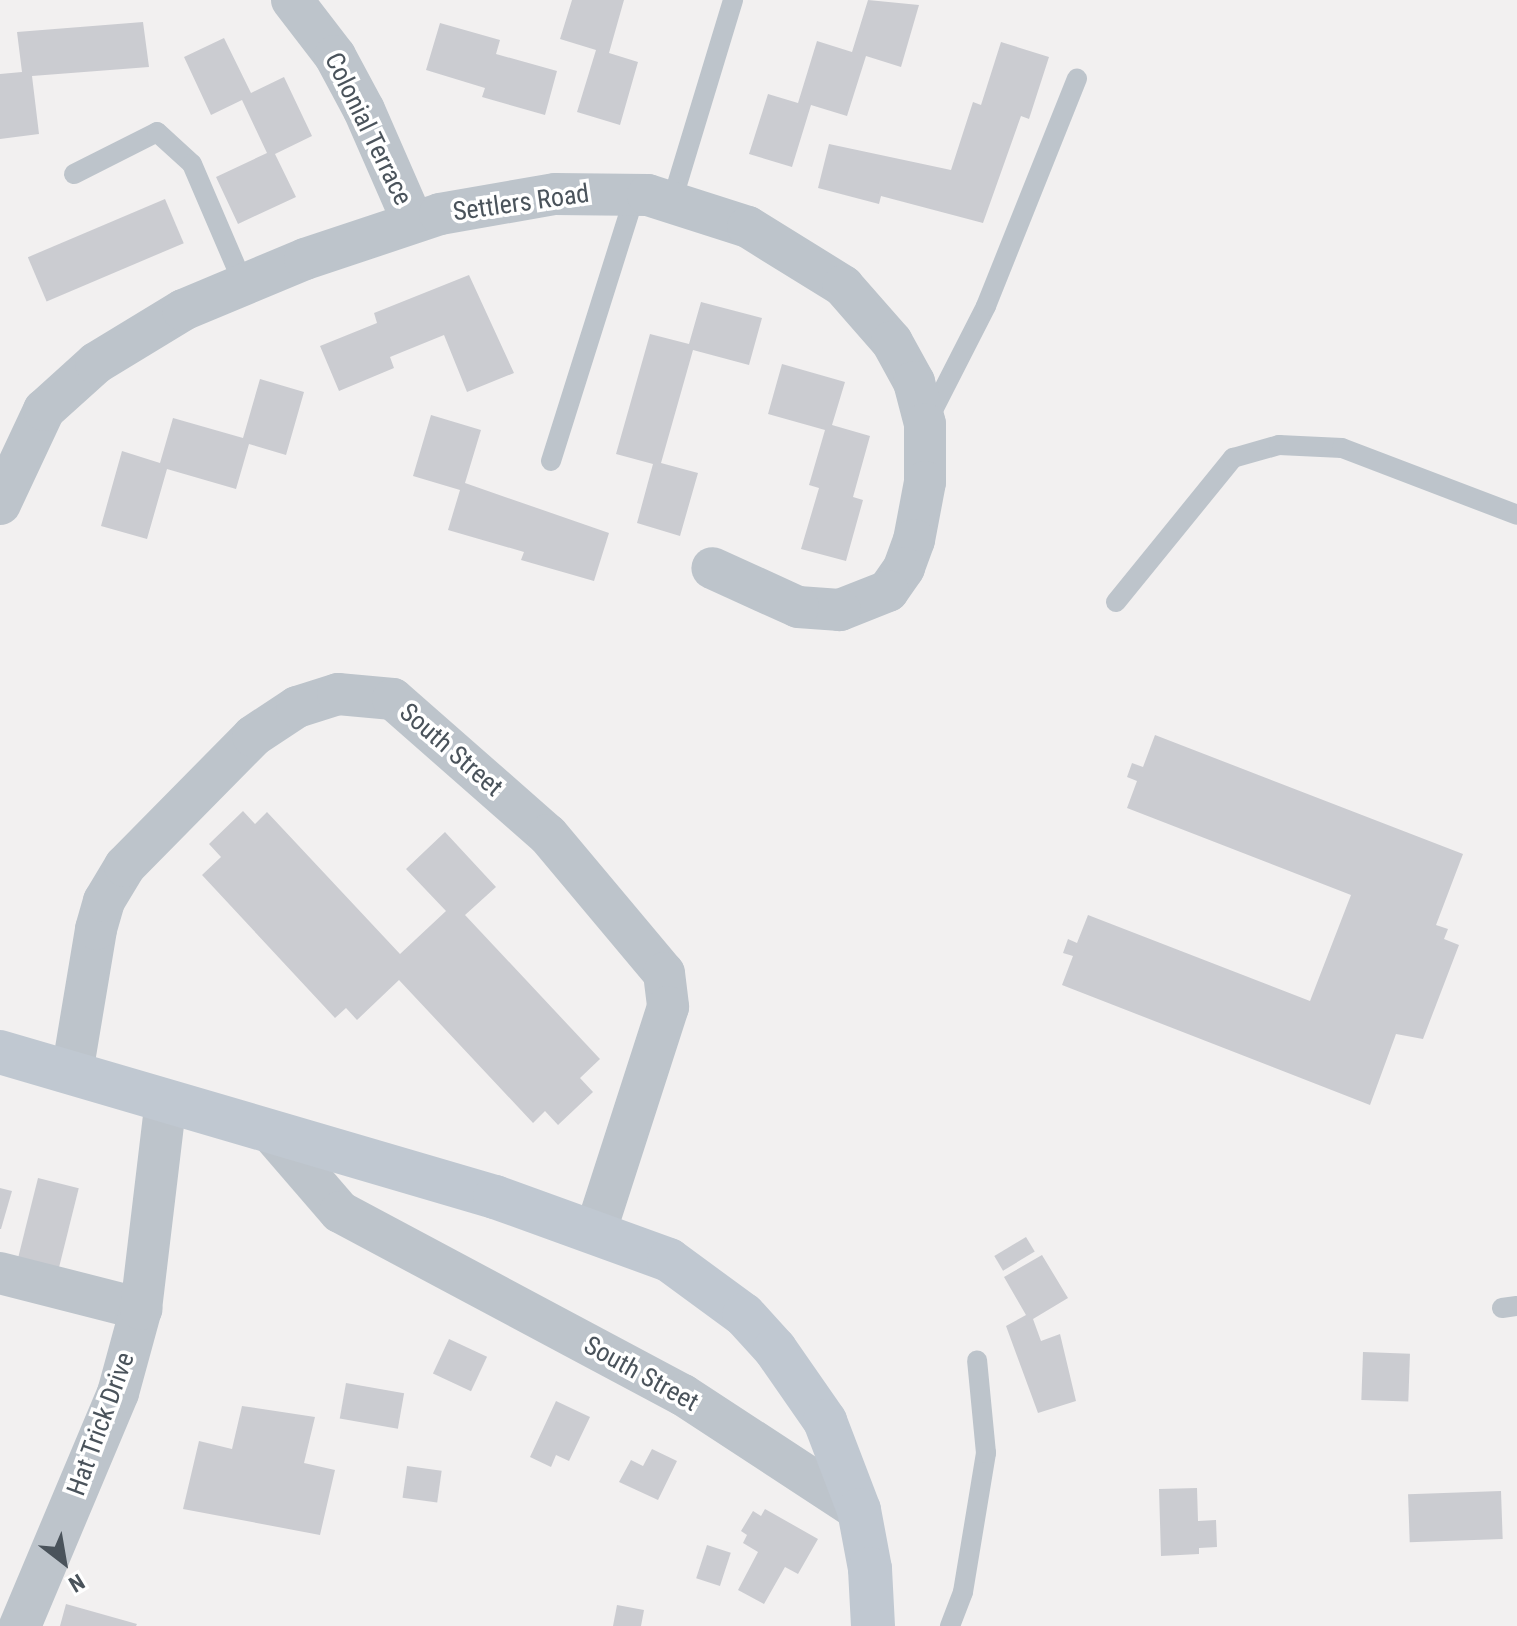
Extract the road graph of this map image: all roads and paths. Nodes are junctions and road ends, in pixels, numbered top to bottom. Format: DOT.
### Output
graph roads {
  1 [pos="292,0"];
  2 [pos="733,0"];
  3 [pos="1077,79"];
  4 [pos="74,174"];
  5 [pos="654,197"];
  6 [pos="413,222"];
  7 [pos="243,283"];
  8 [pos="925,424"];
  9 [pos="551,461"];
  10 [pos="0,504"];
  11 [pos="1517,515"];
  12 [pos="712,568"];
  13 [pos="1116,602"];
  14 [pos="0,1052"];
  15 [pos="72,1073"];
  16 [pos="166,1100"];
  17 [pos="270,1131"];
  18 [pos="596,1230"];
  19 [pos="0,1273"];
  20 [pos="141,1309"];
  21 [pos="977,1360"];
  22 [pos="859,1510"];
  23 [pos="20,1626"];
  24 [pos="873,1626"];
  25 [pos="950,1626"];
  1 -- 6 [label="street, Colonial Terrace"];
  2 -- 5 [label="lane"];
  3 -- 8 [label="lane"];
  4 -- 7 [label="lane"];
  5 -- 6 [label="street, Settlers Road"];
  5 -- 8 [label="street, Settlers Road"];
  5 -- 9 [label="lane"];
  6 -- 7 [label="street, Settlers Road"];
  7 -- 10 [label="street, Settlers Road"];
  8 -- 12 [label="street, Settlers Road"];
  11 -- 13 [label="lane"];
  14 -- 15 [label="street"];
  15 -- 16 [label="street"];
  15 -- 18 [label="street, South Street"];
  16 -- 17 [label="street"];
  16 -- 20 [label="street, Hat Trick Drive"];
  17 -- 18 [label="street"];
  17 -- 22 [label="street, South Street"];
  18 -- 22 [label="street"];
  19 -- 20 [label="street"];
  20 -- 23 [label="street, Hat Trick Drive"];
  21 -- 25 [label="lane"];
  22 -- 24 [label="street"];
}
